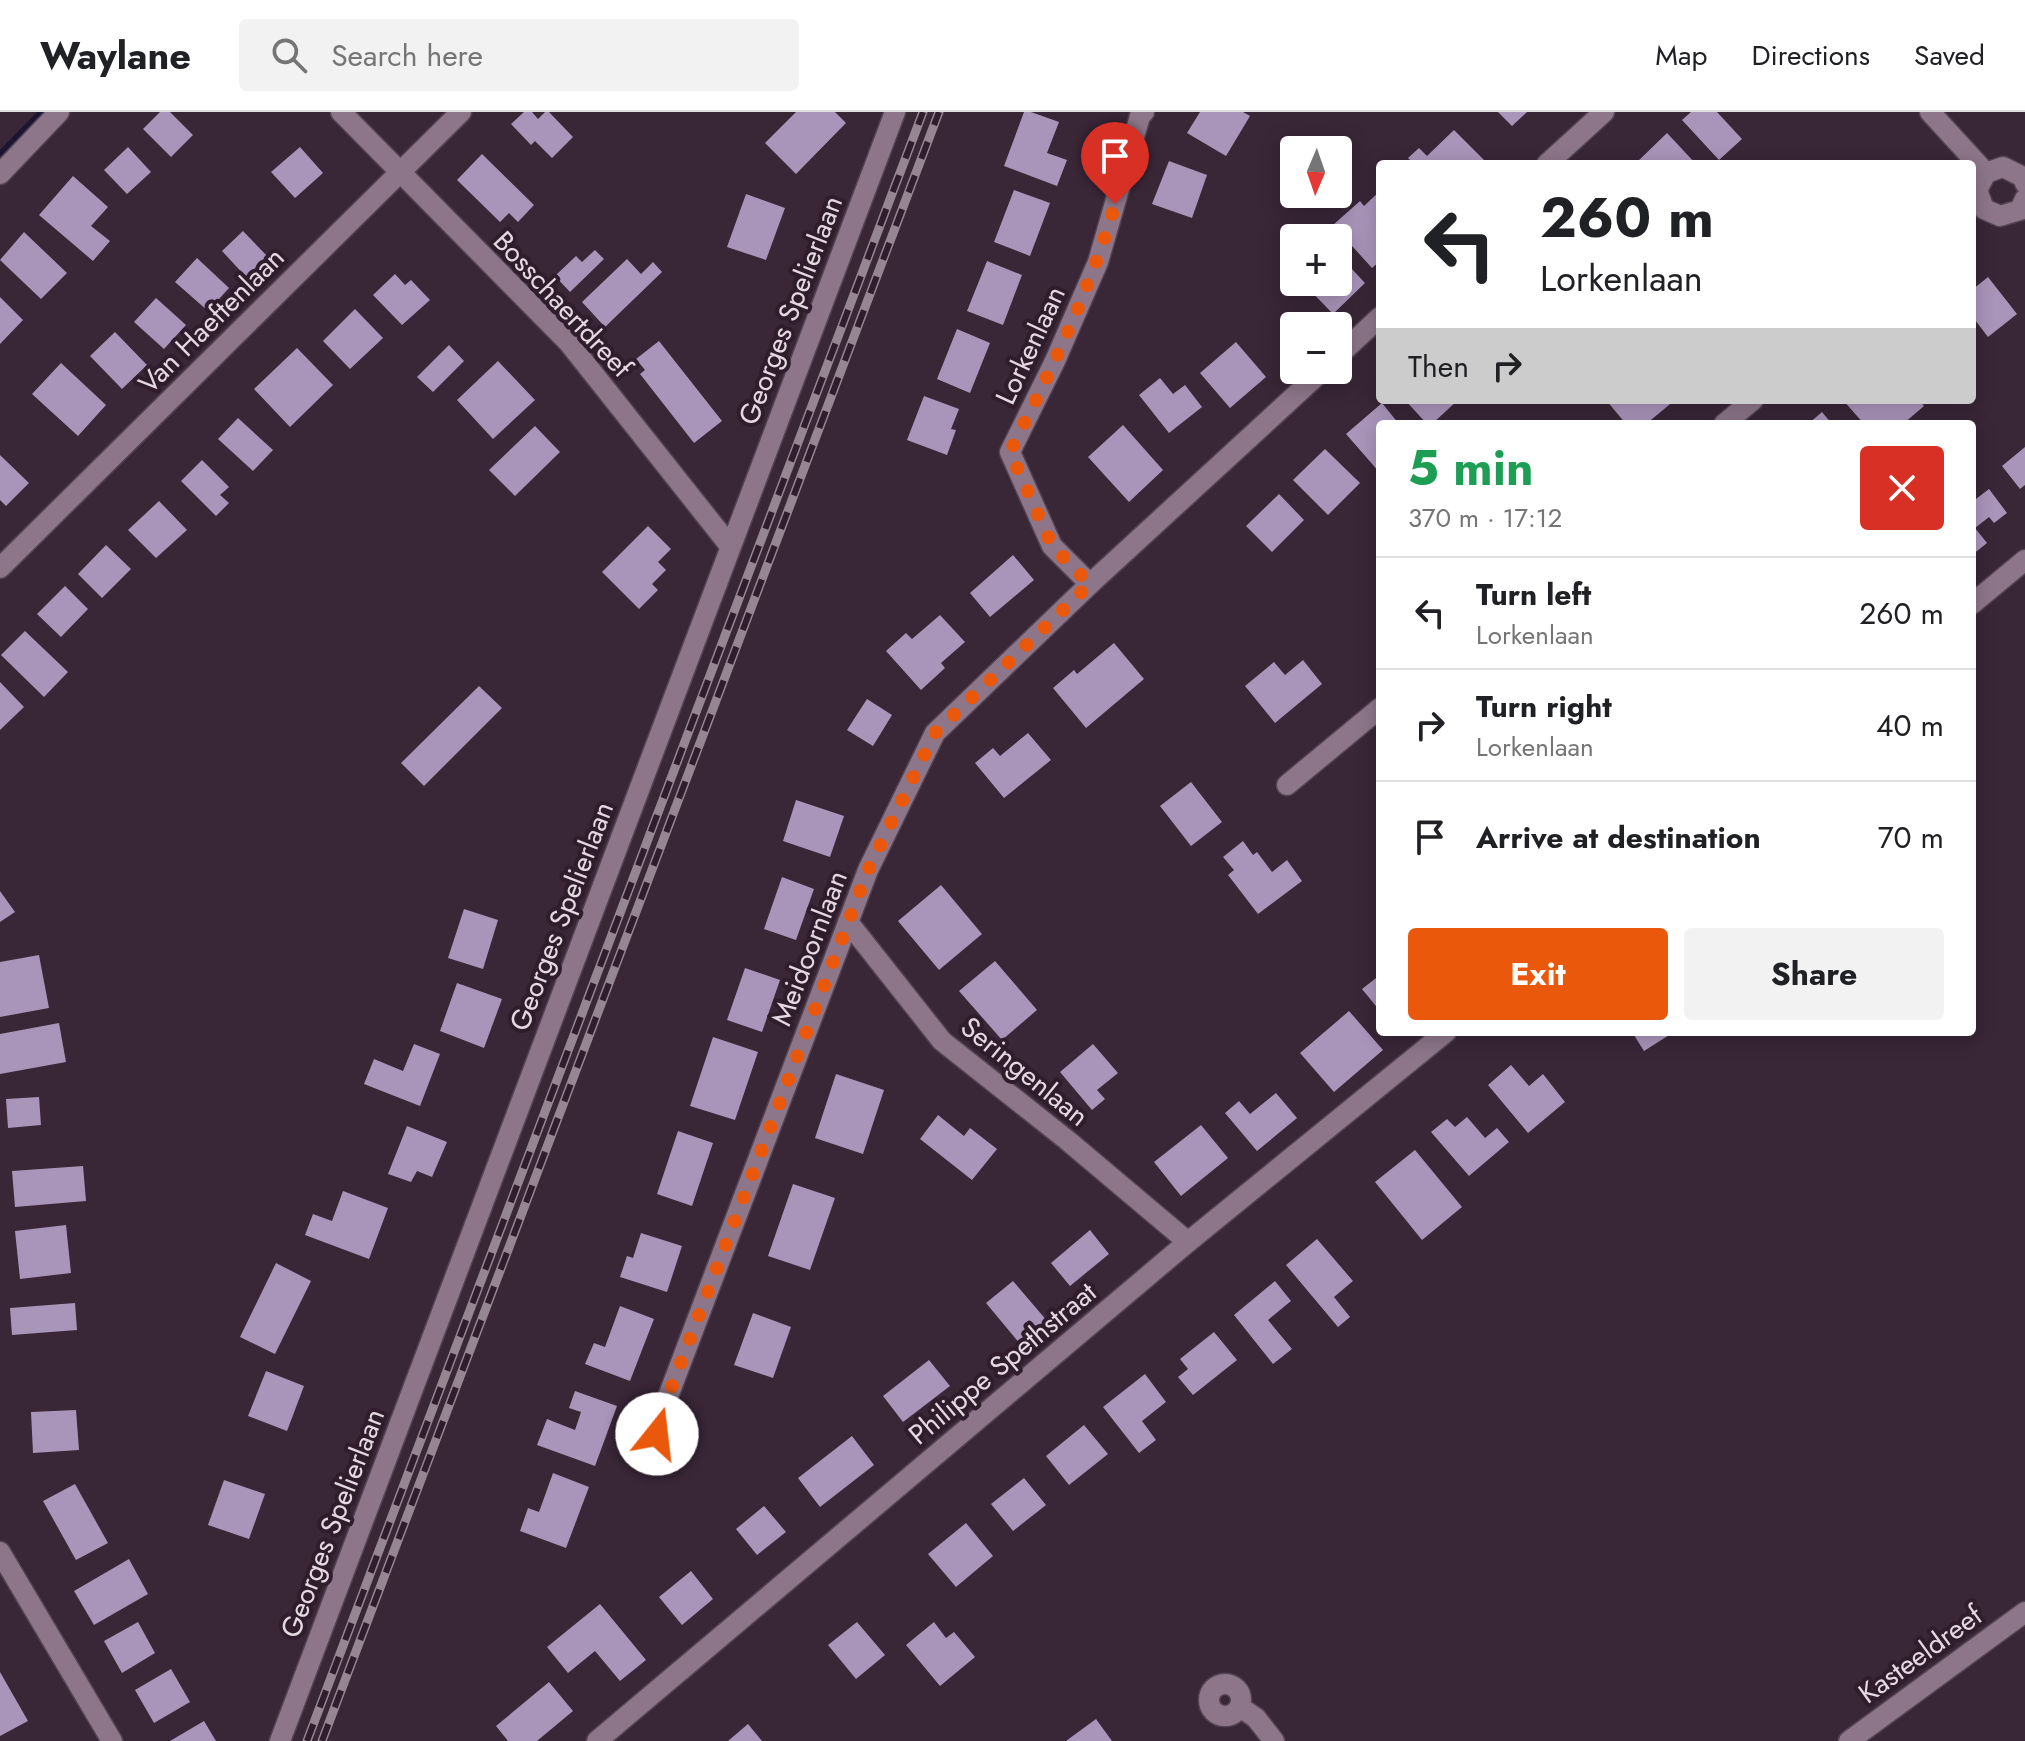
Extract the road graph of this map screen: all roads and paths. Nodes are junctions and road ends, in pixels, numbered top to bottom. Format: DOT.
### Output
graph roads {
  1 [pos="59,112"];
  2 [pos="341,112"];
  3 [pos="461,112"];
  4 [pos="895,112"];
  5 [pos="1144,112"];
  6 [pos="1604,112"];
  7 [pos="1930,112"];
  8 [pos="1551,160"];
  9 [pos="1974,160"];
  10 [pos="1976,162"];
  11 [pos="399,173"];
  12 [pos="1986,173"];
  13 [pos="0,174"];
  14 [pos="2024,178"];
  15 [pos="2023,208"];
  16 [pos="1978,214"];
  17 [pos="1376,321"];
  18 [pos="1352,343"];
  19 [pos="1308,384"];
  20 [pos="1748,404"];
  21 [pos="1729,420"];
  22 [pos="730,546"];
  23 [pos="2025,560"];
  24 [pos="0,568"];
  25 [pos="1090,584"];
  26 [pos="1976,601"];
  27 [pos="1376,711"];
  28 [pos="1287,785"];
  29 [pos="848,922"];
  30 [pos="1441,1036"];
  31 [pos="1188,1242"];
  32 [pos="677,1455"];
  33 [pos="0,1552"];
  34 [pos="2025,1612"];
  35 [pos="1240,1707"];
  36 [pos="112,1741"];
  37 [pos="280,1741"];
  38 [pos="597,1741"];
  39 [pos="1274,1741"];
  40 [pos="1849,1741"];
  1 -- 13 [label="street"];
  2 -- 11 [label="street, Bosschaertdreef"];
  3 -- 11 [label="street, Van Haeftenlaan"];
  4 -- 22 [label="street, Georges Spelierlaan"];
  5 -- 25 [label="street, Lorkenlaan"];
  6 -- 8 [label="street"];
  7 -- 9 [label="street"];
  10 -- 12 [label="street"];
  11 -- 22 [label="street, Bosschaertdreef"];
  11 -- 24 [label="street, Van Haeftenlaan"];
  12 -- 14 [label="street"];
  12 -- 16 [label="street"];
  15 -- 16 [label="street"];
  17 -- 18 [label="street"];
  19 -- 25 [label="street, Meidoornlaan"];
  20 -- 21 [label="street"];
  22 -- 37 [label="street, Georges Spelierlaan"];
  23 -- 26 [label="street"];
  25 -- 29 [label="street, Meidoornlaan"];
  27 -- 28 [label="street"];
  29 -- 31 [label="street, Seringenlaan"];
  29 -- 32 [label="street, Meidoornlaan"];
  30 -- 31 [label="street, Philippe Spethstraat"];
  31 -- 38 [label="street, Philippe Spethstraat"];
  33 -- 36 [label="street"];
  34 -- 40 [label="street, Kasteeldreef"];
  35 -- 39 [label="street"];
}
